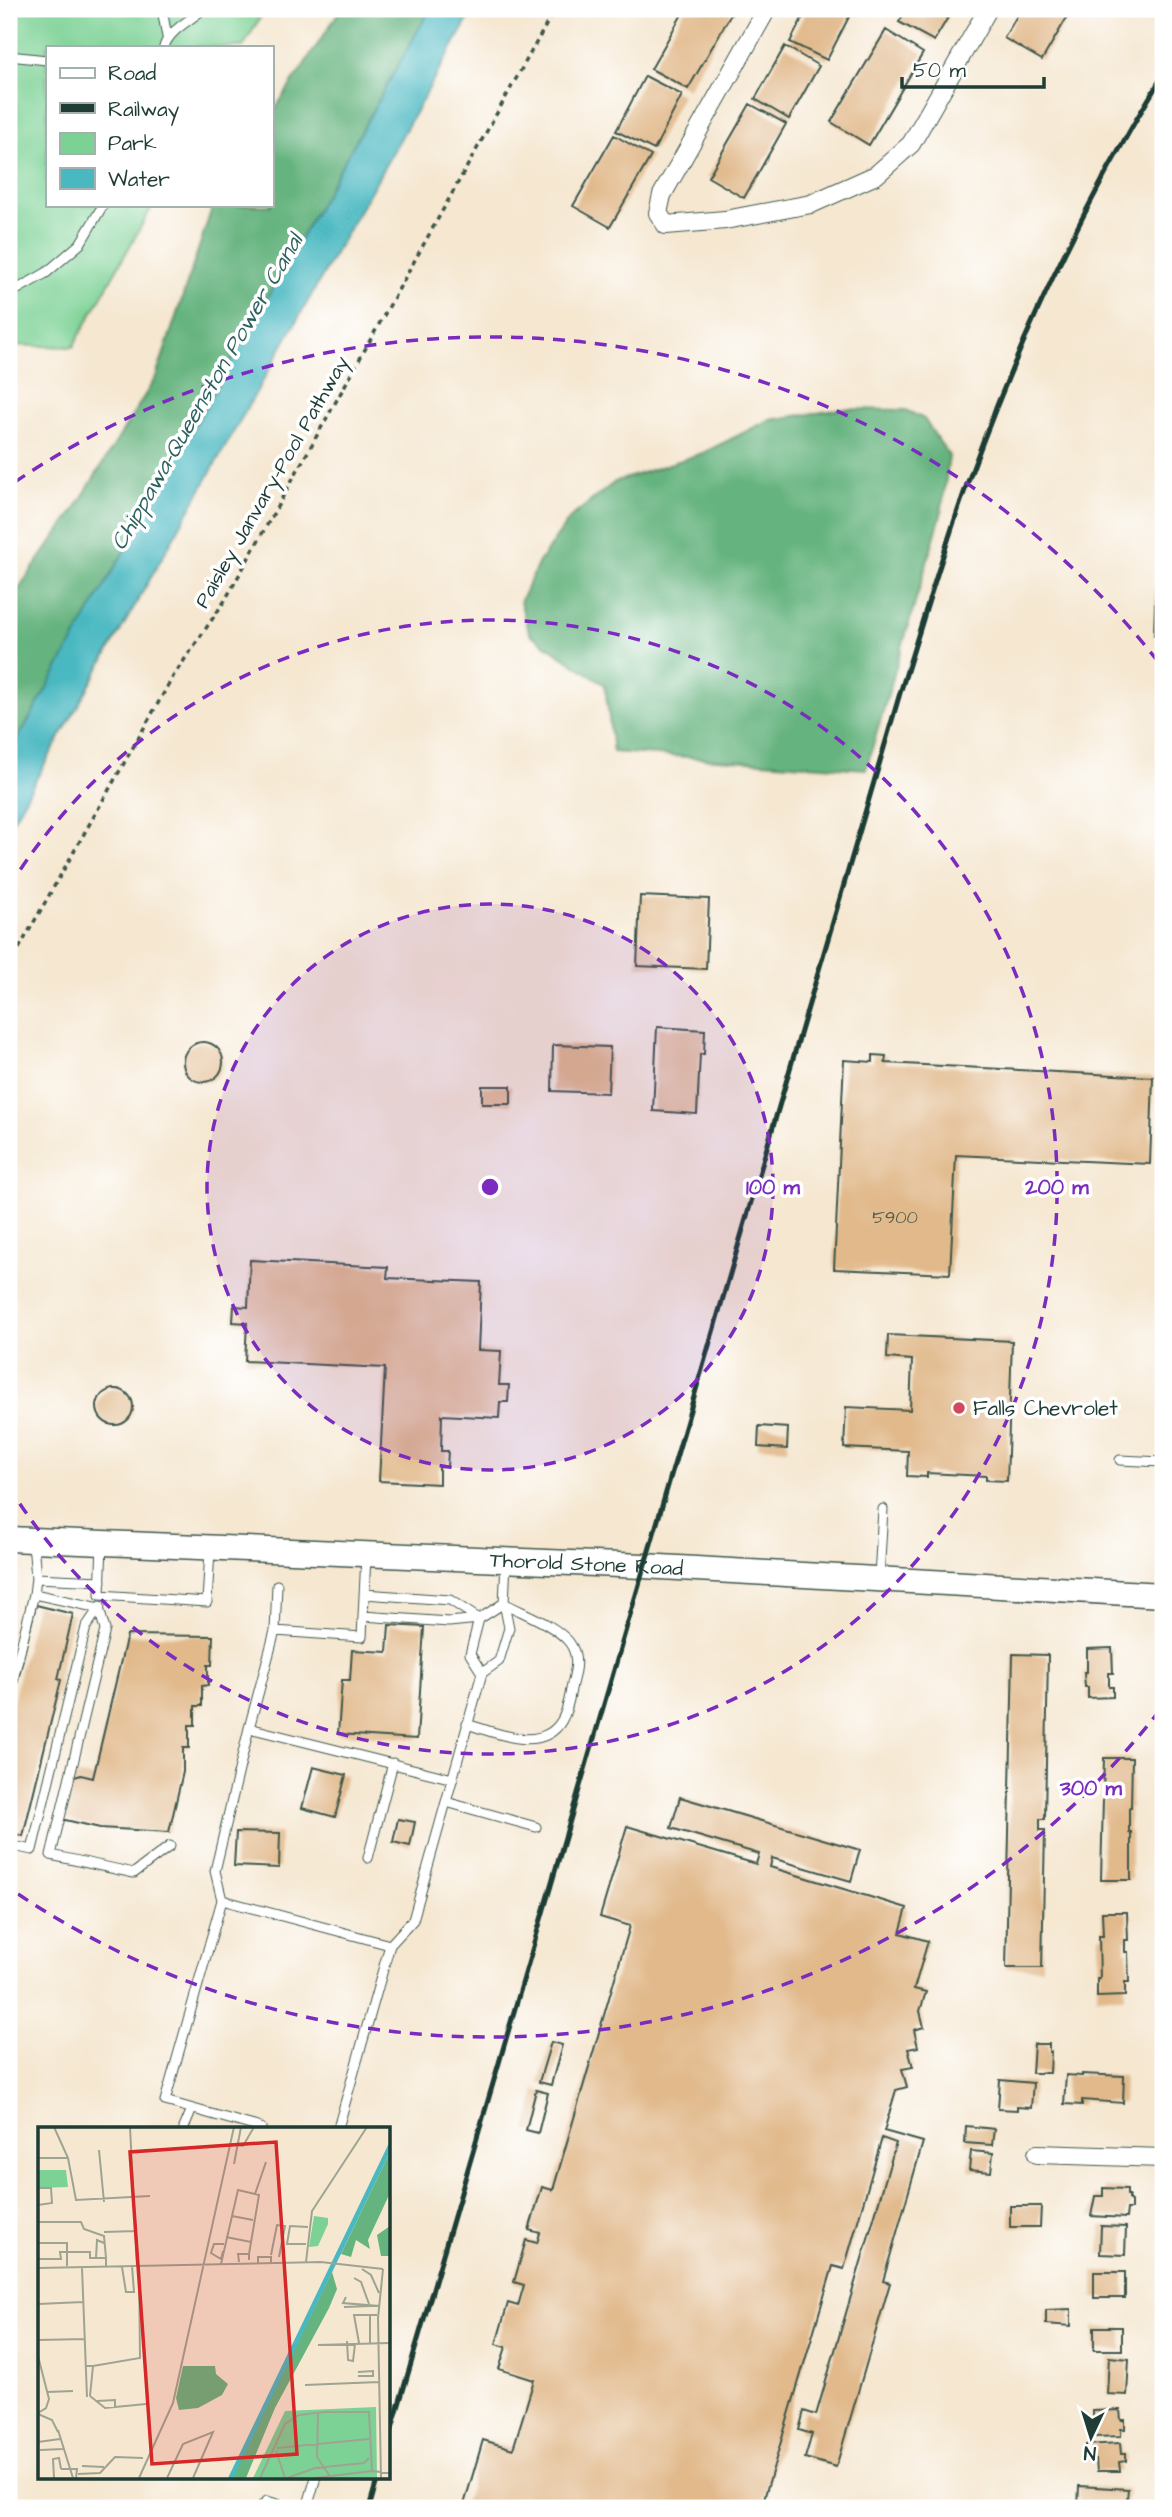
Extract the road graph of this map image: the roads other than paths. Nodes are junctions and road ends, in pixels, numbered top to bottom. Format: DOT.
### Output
graph roads {
  1 [pos="162,9"];
  2 [pos="203,9"];
  3 [pos="767,9"];
  4 [pos="988,9"];
  5 [pos="167,37"];
  6 [pos="164,46"];
  7 [pos="9,56"];
  8 [pos="46,60"];
  9 [pos="102,206"];
  10 [pos="9,294"];
  11 [pos="1120,1460"];
  12 [pos="1163,1462"];
  13 [pos="883,1509"];
  14 [pos="21,1540"];
  15 [pos="102,1543"];
  16 [pos="211,1548"];
  17 [pos="366,1555"];
  18 [pos="506,1561"];
  19 [pos="36,1578"];
  20 [pos="879,1579"];
  21 [pos="101,1581"];
  22 [pos="277,1585"];
  23 [pos="34,1594"];
  24 [pos="364,1594"];
  25 [pos="100,1595"];
  26 [pos="1163,1595"];
  27 [pos="504,1603"];
  28 [pos="99,1608"];
  29 [pos="363,1616"];
  30 [pos="479,1619"];
  31 [pos="275,1631"];
  32 [pos="482,1673"];
  33 [pos="9,1696"];
  34 [pos="467,1724"];
  35 [pos="248,1728"];
  36 [pos="393,1763"];
  37 [pos="453,1779"];
  38 [pos="446,1802"];
  39 [pos="536,1827"];
  40 [pos="9,1845"];
  41 [pos="170,1846"];
  42 [pos="368,1858"];
  43 [pos="222,1900"];
  44 [pos="390,1945"];
  45 [pos="192,2109"];
  46 [pos="185,2127"];
  47 [pos="254,2127"];
  48 [pos="339,2127"];
  49 [pos="1037,2154"];
  50 [pos="1163,2158"];
  51 [pos="316,2478"];
  52 [pos="260,2508"];
  53 [pos="291,2508"];
  54 [pos="307,2508"];
  1 -- 5 [label="lane"];
  2 -- 5 [label="lane"];
  3 -- 4 [label="street"];
  5 -- 6 [label="lane"];
  7 -- 8 [label="lane"];
  9 -- 10 [label="lane"];
  11 -- 12 [label="lane"];
  13 -- 20 [label="lane"];
  14 -- 15 [label="main road, Thorold Stone Road"];
  14 -- 19 [label="lane"];
  15 -- 16 [label="main road, Thorold Stone Road"];
  15 -- 21 [label="lane"];
  16 -- 17 [label="main road, Thorold Stone Road"];
  16 -- 25 [label="lane"];
  17 -- 18 [label="main road, Thorold Stone Road"];
  17 -- 24 [label="lane"];
  18 -- 20 [label="main road, Thorold Stone Road"];
  18 -- 27 [label="lane"];
  19 -- 21 [label="lane"];
  19 -- 23 [label="lane"];
  20 -- 26 [label="main road, Thorold Stone Road"];
  21 -- 25 [label="lane"];
  22 -- 31 [label="lane"];
  23 -- 28 [label="lane"];
  23 -- 33 [label="lane"];
  24 -- 29 [label="lane"];
  24 -- 30 [label="lane"];
  25 -- 28 [label="lane"];
  27 -- 30 [label="lane"];
  27 -- 32 [label="lane"];
  27 -- 34 [label="lane"];
  28 -- 40 [label="lane"];
  28 -- 41 [label="lane"];
  29 -- 30 [label="lane"];
  29 -- 31 [label="lane"];
  30 -- 32 [label="lane"];
  31 -- 35 [label="lane"];
  32 -- 34 [label="lane"];
  34 -- 37 [label="lane"];
  35 -- 36 [label="lane"];
  35 -- 43 [label="lane"];
  36 -- 37 [label="lane"];
  36 -- 42 [label="lane"];
  37 -- 38 [label="lane"];
  38 -- 39 [label="lane"];
  38 -- 44 [label="lane"];
  43 -- 44 [label="lane"];
  43 -- 45 [label="lane"];
  44 -- 48 [label="lane"];
  45 -- 46 [label="lane"];
  45 -- 47 [label="lane"];
  49 -- 50 [label="street"];
  51 -- 54 [label="lane"];
  52 -- 53 [label="lane"];
}
